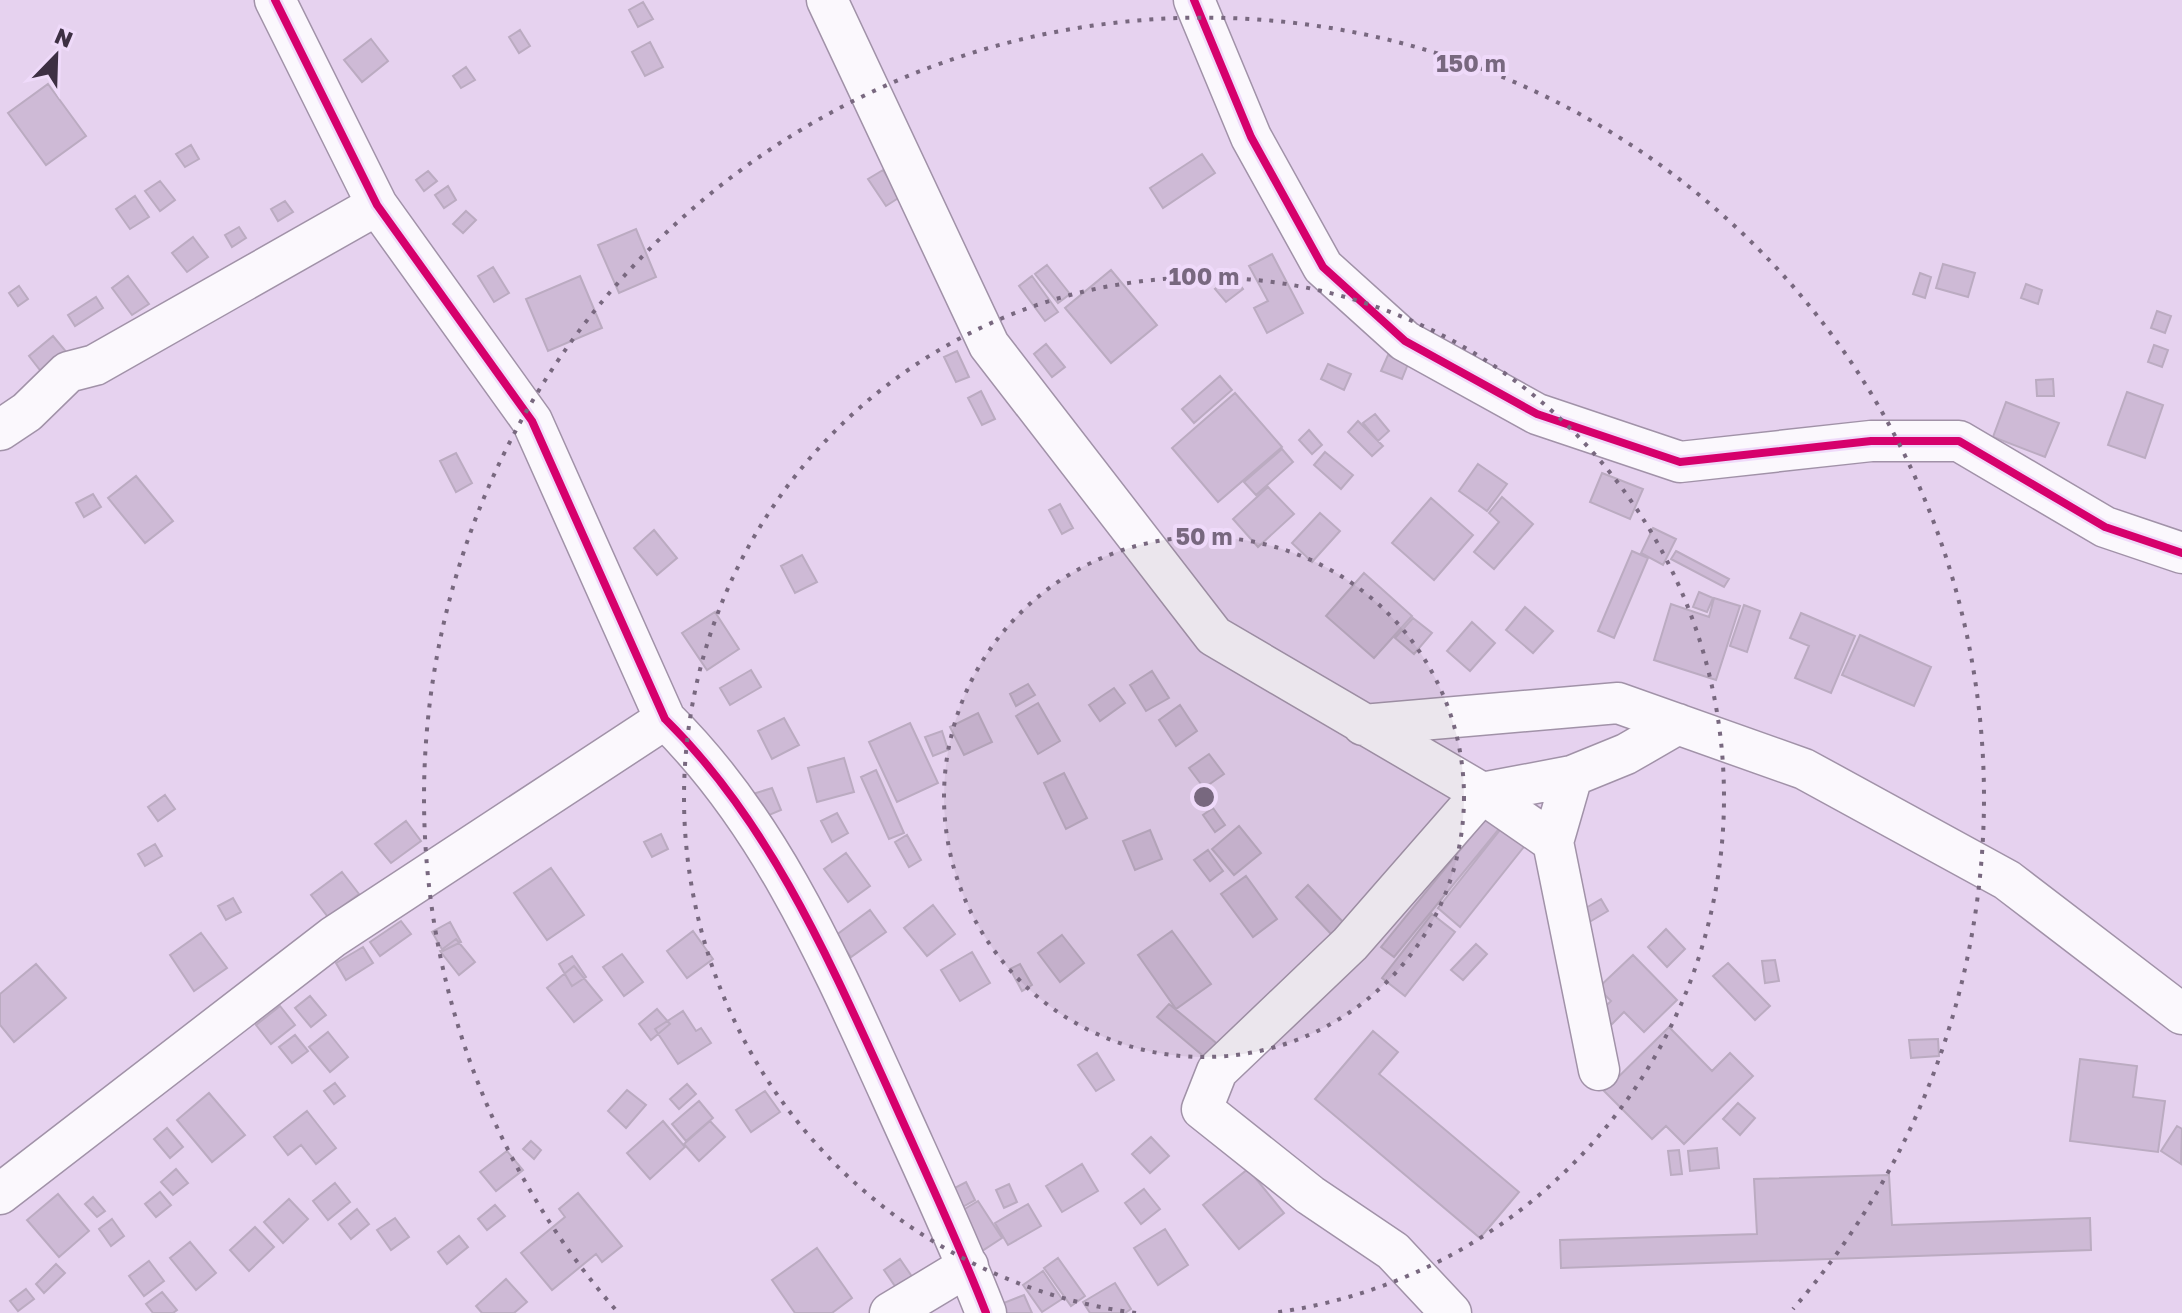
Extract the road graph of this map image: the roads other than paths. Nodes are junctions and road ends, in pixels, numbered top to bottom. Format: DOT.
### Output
graph roads {
  1 [pos="275,0"];
  2 [pos="827,0"];
  3 [pos="1194,0"];
  4 [pos="377,205"];
  5 [pos="0,430"];
  6 [pos="2182,553"];
  7 [pos="665,719"];
  8 [pos="1678,724"];
  9 [pos="1363,725"];
  10 [pos="1572,776"];
  11 [pos="1482,793"];
  12 [pos="1553,842"];
  13 [pos="2182,1014"];
  14 [pos="1599,1070"];
  15 [pos="0,1194"];
  16 [pos="968,1266"];
  17 [pos="890,1313"];
  18 [pos="986,1313"];
  19 [pos="1451,1313"];
  1 -- 4 [label="street"];
  2 -- 9 [label="street"];
  3 -- 6 [label="street"];
  4 -- 5 [label="street"];
  4 -- 7 [label="street"];
  7 -- 15 [label="street"];
  7 -- 16 [label="street"];
  8 -- 9 [label="street"];
  8 -- 10 [label="street"];
  8 -- 13 [label="street"];
  9 -- 11 [label="street"];
  10 -- 11 [label="street"];
  10 -- 12 [label="street"];
  11 -- 12 [label="street"];
  11 -- 19 [label="street"];
  12 -- 14 [label="street"];
  16 -- 17 [label="street"];
  16 -- 18 [label="street"];
}
